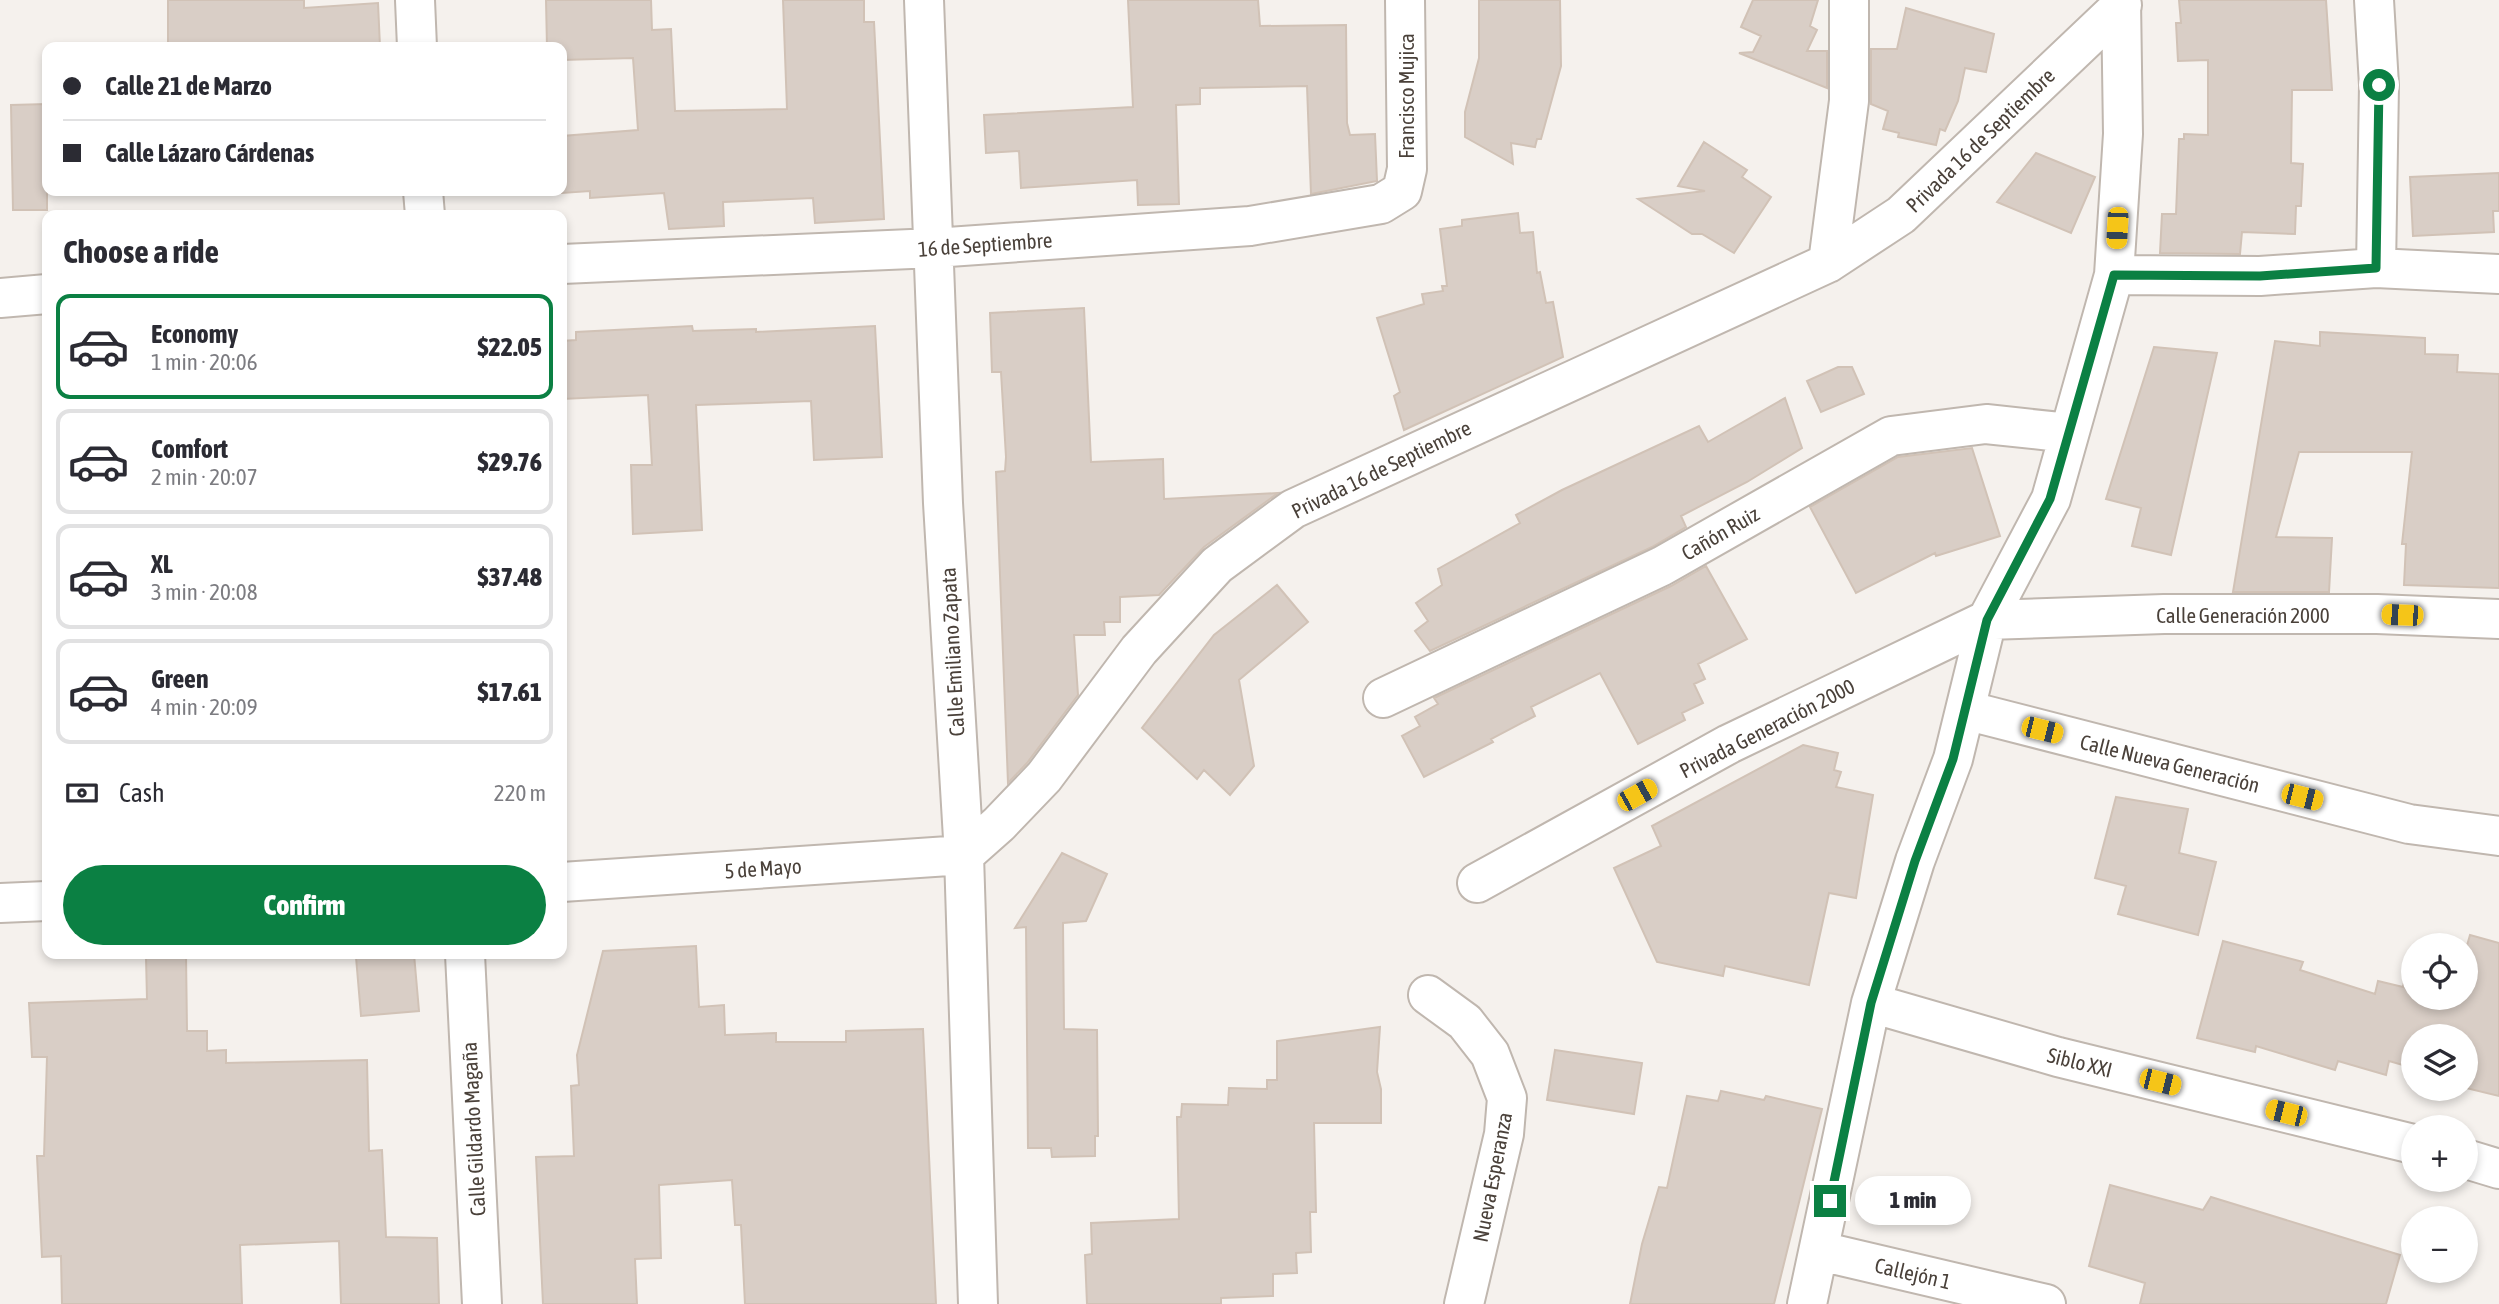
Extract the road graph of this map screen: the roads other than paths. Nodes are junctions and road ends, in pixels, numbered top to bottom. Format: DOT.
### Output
graph roads {
  1 [pos="415,0"];
  2 [pos="923,0"];
  3 [pos="1405,0"];
  4 [pos="1849,0"];
  5 [pos="2374,0"];
  6 [pos="2121,2"];
  7 [pos="417,42"];
  8 [pos="1402,191"];
  9 [pos="933,248"];
  10 [pos="1828,263"];
  11 [pos="567,264"];
  12 [pos="2376,268"];
  13 [pos="2499,274"];
  14 [pos="2114,275"];
  15 [pos="42,295"];
  16 [pos="0,298"];
  17 [pos="2069,432"];
  18 [pos="2499,619"];
  19 [pos="1987,620"];
  20 [pos="1383,698"];
  21 [pos="1965,710"];
  22 [pos="2499,836"];
  23 [pos="964,855"];
  24 [pos="567,882"];
  25 [pos="1477,883"];
  26 [pos="42,901"];
  27 [pos="0,903"];
  28 [pos="465,959"];
  29 [pos="1428,995"];
  30 [pos="1871,1003"];
  31 [pos="2401,1141"];
  32 [pos="2478,1163"];
  33 [pos="2499,1169"];
  34 [pos="1820,1251"];
  35 [pos="482,1304"];
  36 [pos="978,1304"];
  37 [pos="1464,1304"];
  38 [pos="1807,1304"];
  39 [pos="2046,1304"];
  1 -- 7 [label="street"];
  2 -- 9 [label="street, Calle Emiliano Zapata"];
  3 -- 8 [label="street, Francisco Mujica"];
  4 -- 10 [label="street"];
  5 -- 12 [label="street"];
  6 -- 10 [label="street, Privada 16 de Septiembre"];
  6 -- 14 [label="street"];
  8 -- 9 [label="street, 16 de Septiembre"];
  9 -- 11 [label="street, 16 de Septiembre"];
  9 -- 23 [label="street, Calle Emiliano Zapata"];
  10 -- 23 [label="street, Privada 16 de Septiembre"];
  12 -- 13 [label="street"];
  12 -- 14 [label="street"];
  14 -- 17 [label="street"];
  15 -- 16 [label="street"];
  17 -- 19 [label="street"];
  17 -- 20 [label="street, Cañón Ruiz"];
  18 -- 19 [label="street, Calle Generación 2000"];
  19 -- 21 [label="street"];
  19 -- 25 [label="street, Privada Generación 2000"];
  21 -- 22 [label="street, Calle Nueva Generación"];
  21 -- 30 [label="street"];
  23 -- 24 [label="street, 5 de Mayo"];
  23 -- 36 [label="street, Calle Emiliano Zapata"];
  26 -- 27 [label="street"];
  28 -- 35 [label="street, Calle Gildardo Magaña"];
  29 -- 37 [label="street, Nueva Esperanza"];
  30 -- 31 [label="street, Siblo XXI"];
  30 -- 34 [label="street"];
  32 -- 33 [label="street"];
  34 -- 38 [label="street"];
  34 -- 39 [label="street, Callejón 1"];
}
